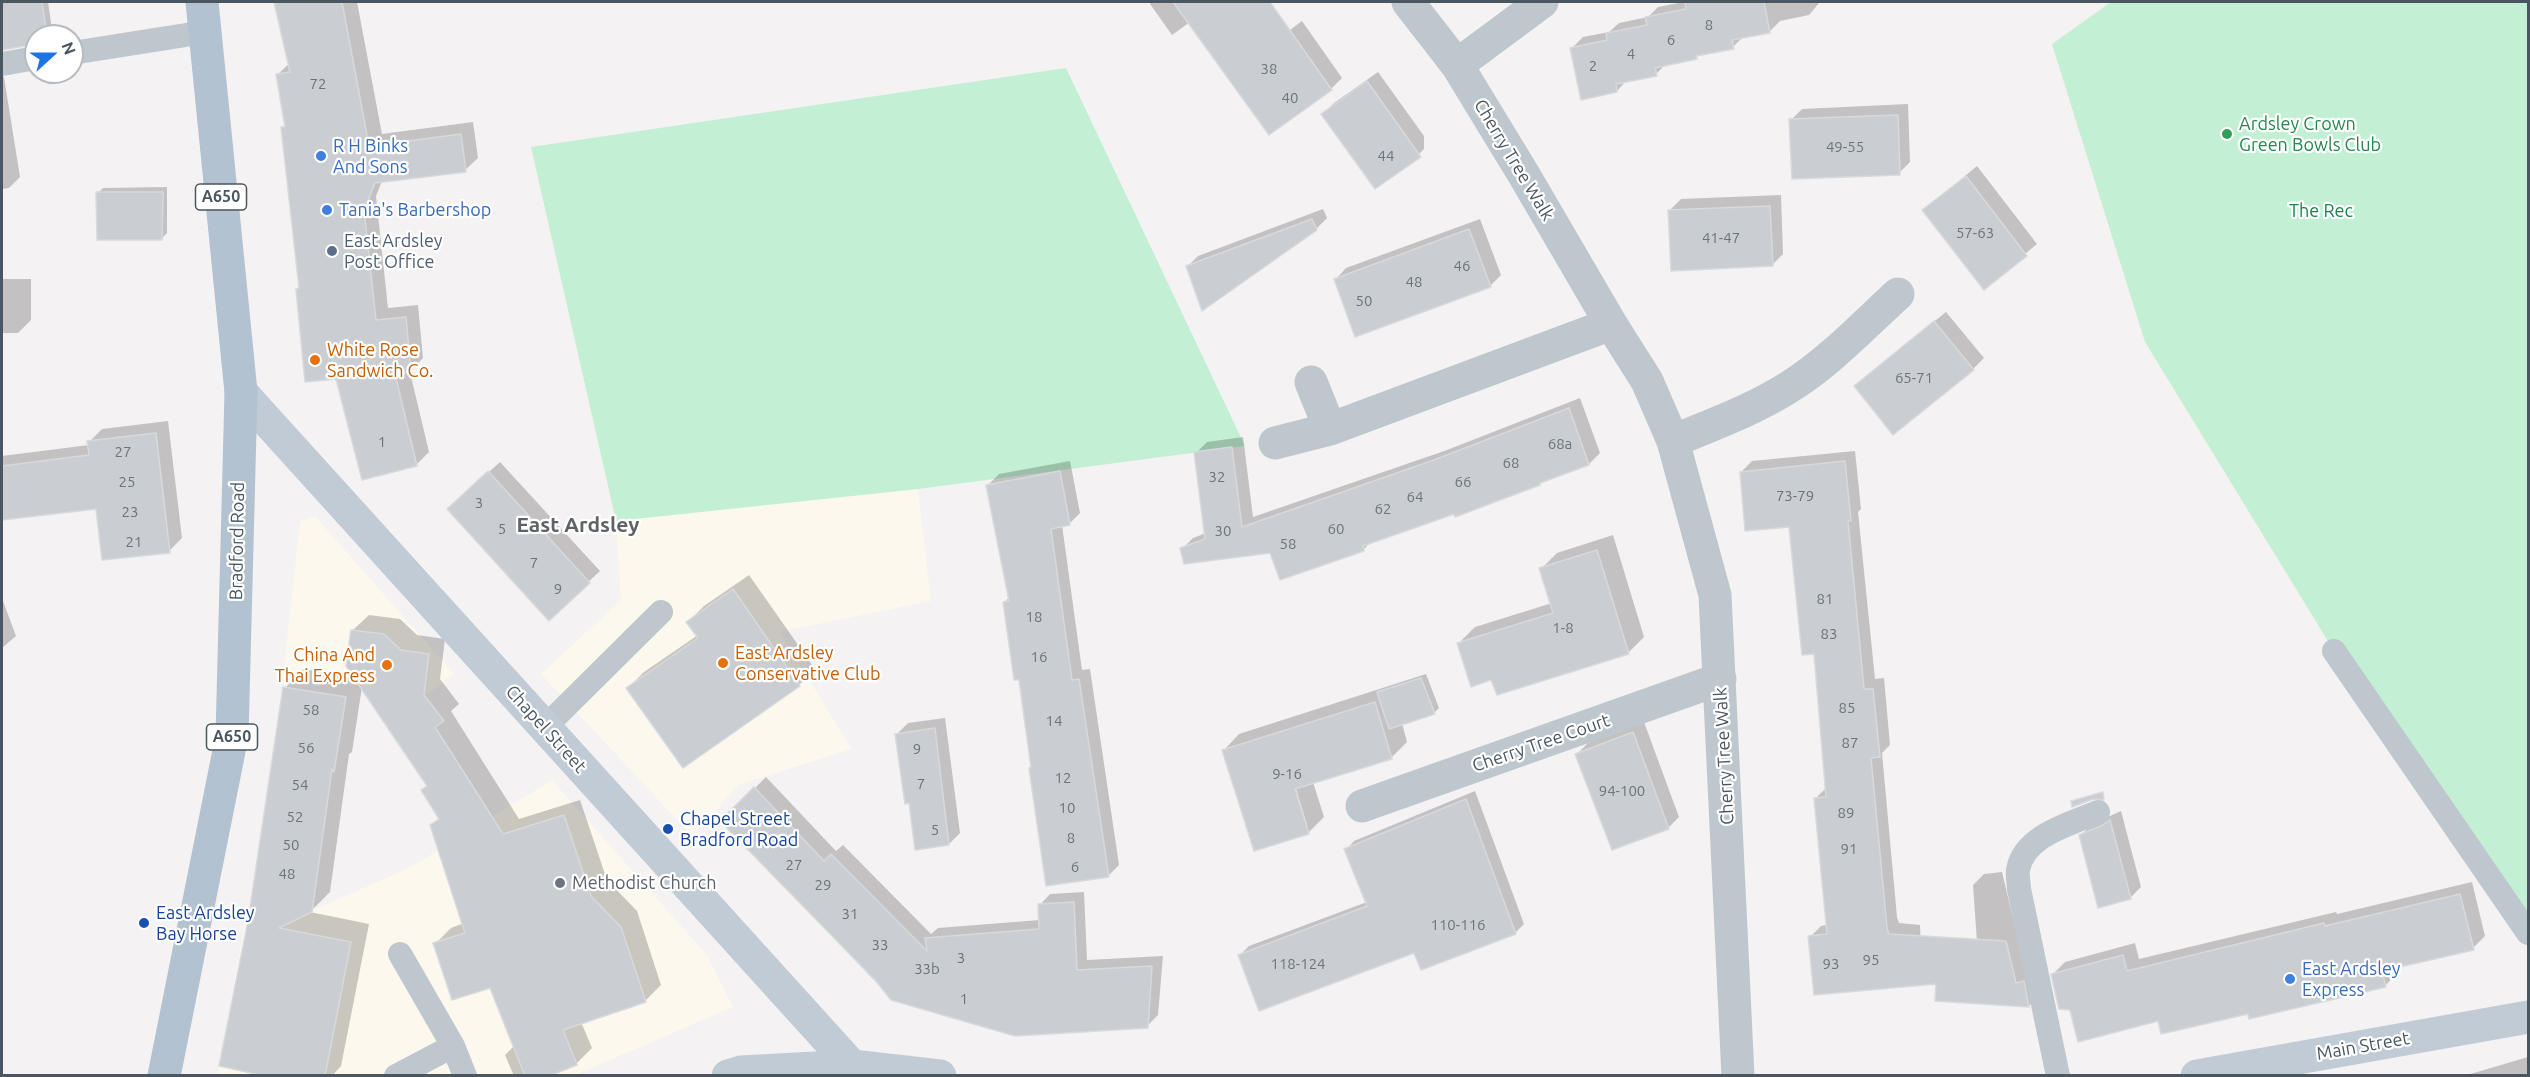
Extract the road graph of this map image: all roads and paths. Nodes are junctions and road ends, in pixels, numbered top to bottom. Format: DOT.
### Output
graph roads {
  1 [pos="1408,2"];
  2 [pos="1542,2"];
  3 [pos="203,17"];
  4 [pos="84,50"];
  5 [pos="24,60"];
  6 [pos="2,64"];
  7 [pos="1457,65"];
  8 [pos="1898,294"];
  9 [pos="1611,324"];
  10 [pos="1311,382"];
  11 [pos="241,392"];
  12 [pos="1330,429"];
  13 [pos="1673,441"];
  14 [pos="1275,443"];
  15 [pos="661,612"];
  16 [pos="2334,651"];
  17 [pos="1720,679"];
  18 [pos="545,728"];
  19 [pos="1362,806"];
  20 [pos="2098,812"];
  21 [pos="2529,933"];
  22 [pos="400,954"];
  23 [pos="2529,1017"];
  24 [pos="453,1046"];
  25 [pos="852,1066"];
  26 [pos="164,1076"];
  27 [pos="396,1076"];
  28 [pos="465,1076"];
  29 [pos="728,1076"];
  30 [pos="940,1076"];
  31 [pos="1738,1076"];
  32 [pos="2058,1076"];
  33 [pos="2197,1076"];
  1 -- 7 [label="street, Cherry Tree Walk"];
  2 -- 7 [label="street"];
  3 -- 4 [label="lane"];
  3 -- 11 [label="main road, Bradford Road / A650"];
  5 -- 6 [label="lane"];
  7 -- 9 [label="street, Cherry Tree Walk"];
  8 -- 13 [label="street"];
  9 -- 12 [label="street"];
  9 -- 13 [label="street, Cherry Tree Walk"];
  10 -- 12 [label="street"];
  11 -- 18 [label="street, Chapel Street"];
  11 -- 26 [label="main road, Bradford Road / A650"];
  12 -- 14 [label="street"];
  13 -- 17 [label="street, Cherry Tree Walk"];
  15 -- 18 [label="lane"];
  16 -- 21 [label="lane"];
  17 -- 19 [label="street, Cherry Tree Court"];
  17 -- 31 [label="street, Cherry Tree Walk"];
  18 -- 25 [label="street, Chapel Street"];
  20 -- 32 [label="lane"];
  22 -- 24 [label="lane"];
  23 -- 33 [label="street, Main Street"];
  24 -- 27 [label="lane"];
  24 -- 28 [label="lane"];
  25 -- 29 [label="street"];
  25 -- 30 [label="street"];
}
